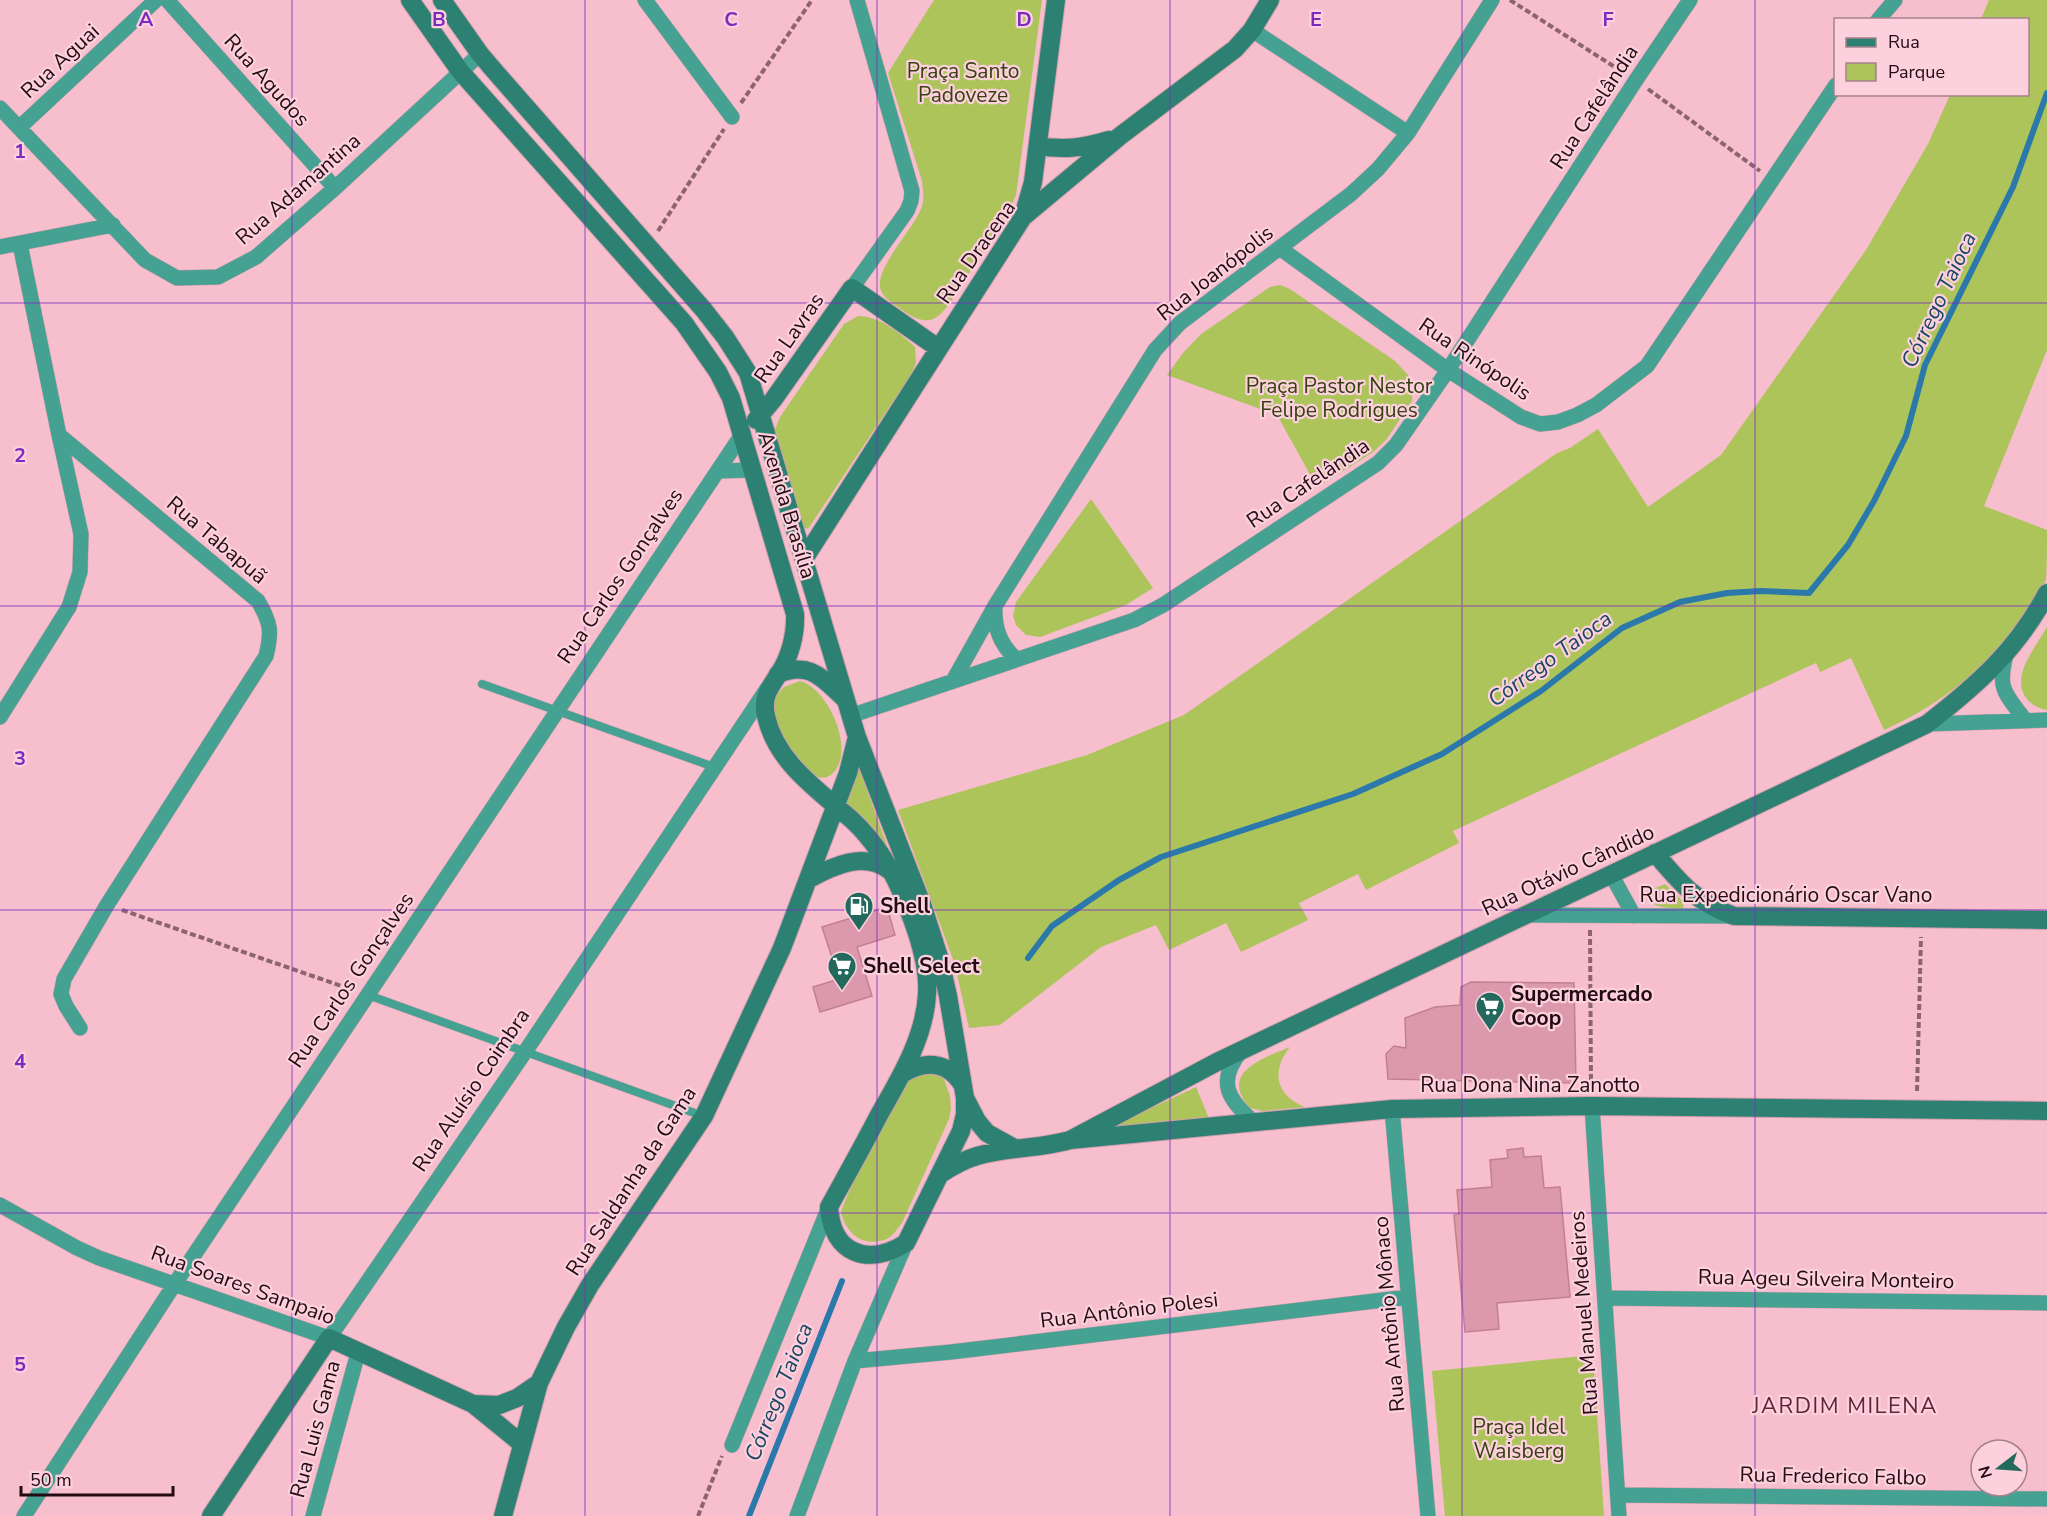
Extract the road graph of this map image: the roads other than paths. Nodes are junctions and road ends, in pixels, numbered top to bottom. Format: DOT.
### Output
graph roads {
  1 [pos="156,0"];
  2 [pos="167,0"];
  3 [pos="410,0"];
  4 [pos="442,0"];
  5 [pos="645,0"];
  6 [pos="857,0"];
  7 [pos="1056,0"];
  8 [pos="1270,0"];
  9 [pos="1492,0"];
  10 [pos="1690,0"];
  11 [pos="1895,0"];
  12 [pos="1880,18"];
  13 [pos="1252,30"];
  14 [pos="480,54"];
  15 [pos="460,71"];
  16 [pos="1834,88"];
  17 [pos="0,108"];
  18 [pos="732,117"];
  19 [pos="20,128"];
  20 [pos="1407,133"];
  21 [pos="1120,136"];
  22 [pos="1038,146"];
  23 [pos="335,188"];
  24 [pos="1023,217"];
  25 [pos="112,225"];
  26 [pos="20,244"];
  27 [pos="0,247"];
  28 [pos="1281,249"];
  29 [pos="852,288"];
  30 [pos="938,348"];
  31 [pos="1448,370"];
  32 [pos="762,414"];
  33 [pos="743,434"];
  34 [pos="58,435"];
  35 [pos="753,470"];
  36 [pos="718,471"];
  37 [pos="804,559"];
  38 [pos="2047,593"];
  39 [pos="995,606"];
  40 [pos="2006,655"];
  41 [pos="1016,659"];
  42 [pos="953,681"];
  43 [pos="773,682"];
  44 [pos="482,684"];
  45 [pos="848,708"];
  46 [pos="557,711"];
  47 [pos="0,717"];
  48 [pos="2025,720"];
  49 [pos="2047,720"];
  50 [pos="1927,724"];
  51 [pos="857,737"];
  52 [pos="714,767"];
  53 [pos="835,807"];
  54 [pos="1655,853"];
  55 [pos="890,871"];
  56 [pos="1611,874"];
  57 [pos="809,879"];
  58 [pos="1524,915"];
  59 [pos="1634,916"];
  60 [pos="1734,916"];
  61 [pos="2047,920"];
  62 [pos="368,995"];
  63 [pos="80,1028"];
  64 [pos="1241,1051"];
  65 [pos="525,1052"];
  66 [pos="902,1074"];
  67 [pos="963,1091"];
  68 [pos="1592,1106"];
  69 [pos="1392,1109"];
  70 [pos="2047,1112"];
  71 [pos="704,1116"];
  72 [pos="1255,1123"];
  73 [pos="1070,1140"];
  74 [pos="1016,1149"];
  75 [pos="939,1175"];
  76 [pos="0,1204"];
  77 [pos="829,1207"];
  78 [pos="906,1244"];
  79 [pos="174,1285"];
  80 [pos="1408,1297"];
  81 [pos="1605,1298"];
  82 [pos="2047,1303"];
  83 [pos="329,1338"];
  84 [pos="358,1353"];
  85 [pos="855,1361"];
  86 [pos="539,1383"];
  87 [pos="473,1404"];
  88 [pos="522,1444"];
  89 [pos="732,1445"];
  90 [pos="1618,1495"];
  91 [pos="2047,1499"];
  92 [pos="24,1516"];
  93 [pos="211,1516"];
  94 [pos="313,1516"];
  95 [pos="503,1516"];
  96 [pos="797,1516"];
  97 [pos="1428,1516"];
  98 [pos="1619,1516"];
  1 -- 19 [label="street, Rua Aguai"];
  2 -- 23 [label="street, Rua Agudos"];
  3 -- 15 [label="main road, Avenida Brasília"];
  4 -- 14 [label="main road, Avenida Brasília"];
  5 -- 18 [label="street"];
  6 -- 29 [label="street, Rua Lavras"];
  7 -- 22 [label="main road"];
  8 -- 13 [label="main road, Rua Dracena"];
  9 -- 20 [label="street, Rua Joanópolis"];
  10 -- 31 [label="street, Rua Cafelândia"];
  11 -- 12 [label="street"];
  13 -- 20 [label="street"];
  13 -- 21 [label="main road, Rua Dracena"];
  14 -- 15 [label="street, Rua Adamantina"];
  14 -- 32 [label="main road, Avenida Brasília"];
  15 -- 23 [label="street, Rua Adamantina"];
  15 -- 33 [label="main road, Avenida Brasília"];
  16 -- 31 [label="street, Rua Rinópolis"];
  17 -- 19 [label="street, Rua Adamantina"];
  19 -- 25 [label="street, Rua Adamantina"];
  20 -- 28 [label="street, Rua Joanópolis"];
  21 -- 22 [label="main road"];
  21 -- 24 [label="main road, Rua Dracena"];
  22 -- 24 [label="main road"];
  23 -- 25 [label="street, Rua Adamantina"];
  24 -- 30 [label="main road, Rua Dracena"];
  25 -- 26 [label="street"];
  26 -- 27 [label="street"];
  26 -- 34 [label="street"];
  28 -- 31 [label="street, Rua Rinópolis"];
  28 -- 39 [label="street, Rua Joanópolis"];
  29 -- 30 [label="main road, Rua Lavras"];
  29 -- 32 [label="main road, Rua Lavras"];
  30 -- 37 [label="main road, Rua Dracena"];
  31 -- 41 [label="street, Rua Cafelândia"];
  32 -- 33 [label="main road, Rua Carlos Gonçalves"];
  32 -- 37 [label="main road, Avenida Brasília"];
  33 -- 35 [label="main road, Avenida Brasília"];
  33 -- 36 [label="street, Rua Carlos Gonçalves"];
  34 -- 47 [label="street"];
  34 -- 63 [label="street, Rua Tabapuã"];
  35 -- 36 [label="street"];
  35 -- 43 [label="main road, Avenida Brasília"];
  36 -- 46 [label="street, Rua Carlos Gonçalves"];
  37 -- 45 [label="main road, Avenida Brasília"];
  38 -- 40 [label="main road, Rua Otávio Cândido"];
  39 -- 41 [label="street"];
  39 -- 42 [label="street, Rua Joanópolis"];
  40 -- 48 [label="street"];
  40 -- 50 [label="main road, Rua Otávio Cândido"];
  41 -- 42 [label="street, Rua Cafelândia"];
  42 -- 45 [label="street, Rua Cafelândia"];
  43 -- 45 [label="main road"];
  43 -- 52 [label="street, Rua Aluísio Coimbra"];
  43 -- 53 [label="main road, Avenida Brasília"];
  44 -- 46 [label="lane"];
  45 -- 51 [label="main road, Avenida Brasília"];
  46 -- 52 [label="lane"];
  46 -- 62 [label="street, Rua Carlos Gonçalves"];
  48 -- 49 [label="street"];
  48 -- 50 [label="street"];
  50 -- 54 [label="main road, Rua Otávio Cândido"];
  51 -- 53 [label="main road, Rua Saldanha da Gama"];
  51 -- 67 [label="main road, Avenida Brasília"];
  52 -- 65 [label="street, Rua Aluísio Coimbra"];
  53 -- 55 [label="main road, Avenida Brasília"];
  53 -- 57 [label="main road, Rua Saldanha da Gama"];
  54 -- 56 [label="main road, Rua Otávio Cândido"];
  54 -- 60 [label="main road"];
  55 -- 57 [label="main road"];
  55 -- 66 [label="main road, Avenida Brasília"];
  56 -- 58 [label="main road, Rua Otávio Cândido"];
  56 -- 59 [label="street"];
  57 -- 71 [label="main road, Rua Saldanha da Gama"];
  58 -- 59 [label="street, Rua Expedicionário Oscar Vano"];
  58 -- 64 [label="main road, Rua Otávio Cândido"];
  59 -- 60 [label="street, Rua Expedicionário Oscar Vano"];
  60 -- 61 [label="main road, Rua Expedicionário Oscar Vano"];
  62 -- 65 [label="lane"];
  62 -- 79 [label="street, Rua Carlos Gonçalves"];
  64 -- 72 [label="street"];
  64 -- 73 [label="main road, Rua Otávio Cândido"];
  65 -- 71 [label="lane"];
  65 -- 83 [label="street, Rua Aluísio Coimbra"];
  66 -- 67 [label="main road"];
  66 -- 77 [label="main road, Avenida Brasília"];
  67 -- 74 [label="main road"];
  67 -- 75 [label="main road"];
  68 -- 69 [label="main road, Rua Dona Nina Zanotto"];
  68 -- 70 [label="main road, Rua Dona Nina Zanotto"];
  68 -- 81 [label="street, Rua Manuel Medeiros"];
  69 -- 72 [label="main road, Rua Dona Nina Zanotto"];
  69 -- 80 [label="street, Rua Antônio Mônaco"];
  71 -- 86 [label="main road, Rua Saldanha da Gama"];
  72 -- 73 [label="main road, Rua Dona Nina Zanotto"];
  73 -- 74 [label="main road, Rua Dona Nina Zanotto"];
  74 -- 75 [label="main road, Rua Dona Nina Zanotto"];
  75 -- 78 [label="main road"];
  76 -- 79 [label="street, Rua Soares Sampaio"];
  77 -- 78 [label="main road"];
  77 -- 89 [label="street"];
  78 -- 85 [label="street"];
  79 -- 83 [label="street, Rua Soares Sampaio"];
  79 -- 92 [label="street, Rua Carlos Gonçalves"];
  80 -- 85 [label="street, Rua Antônio Polesi"];
  80 -- 97 [label="street, Rua Antônio Mônaco"];
  81 -- 82 [label="street, Rua Ageu Silveira Monteiro"];
  81 -- 90 [label="street, Rua Manuel Medeiros"];
  83 -- 84 [label="main road, Rua Soares Sampaio"];
  83 -- 93 [label="main road, Rua Aluísio Coimbra"];
  84 -- 87 [label="main road, Rua Soares Sampaio"];
  84 -- 94 [label="street, Rua Luis Gama"];
  85 -- 96 [label="street"];
  86 -- 87 [label="main road, Rua Soares Sampaio"];
  86 -- 88 [label="main road, Rua Saldanha da Gama"];
  87 -- 88 [label="main road, Rua Soares Sampaio"];
  88 -- 95 [label="main road, Rua Saldanha da Gama"];
  90 -- 91 [label="street, Rua Frederico Falbo"];
  90 -- 98 [label="street, Rua Manuel Medeiros"];
}
